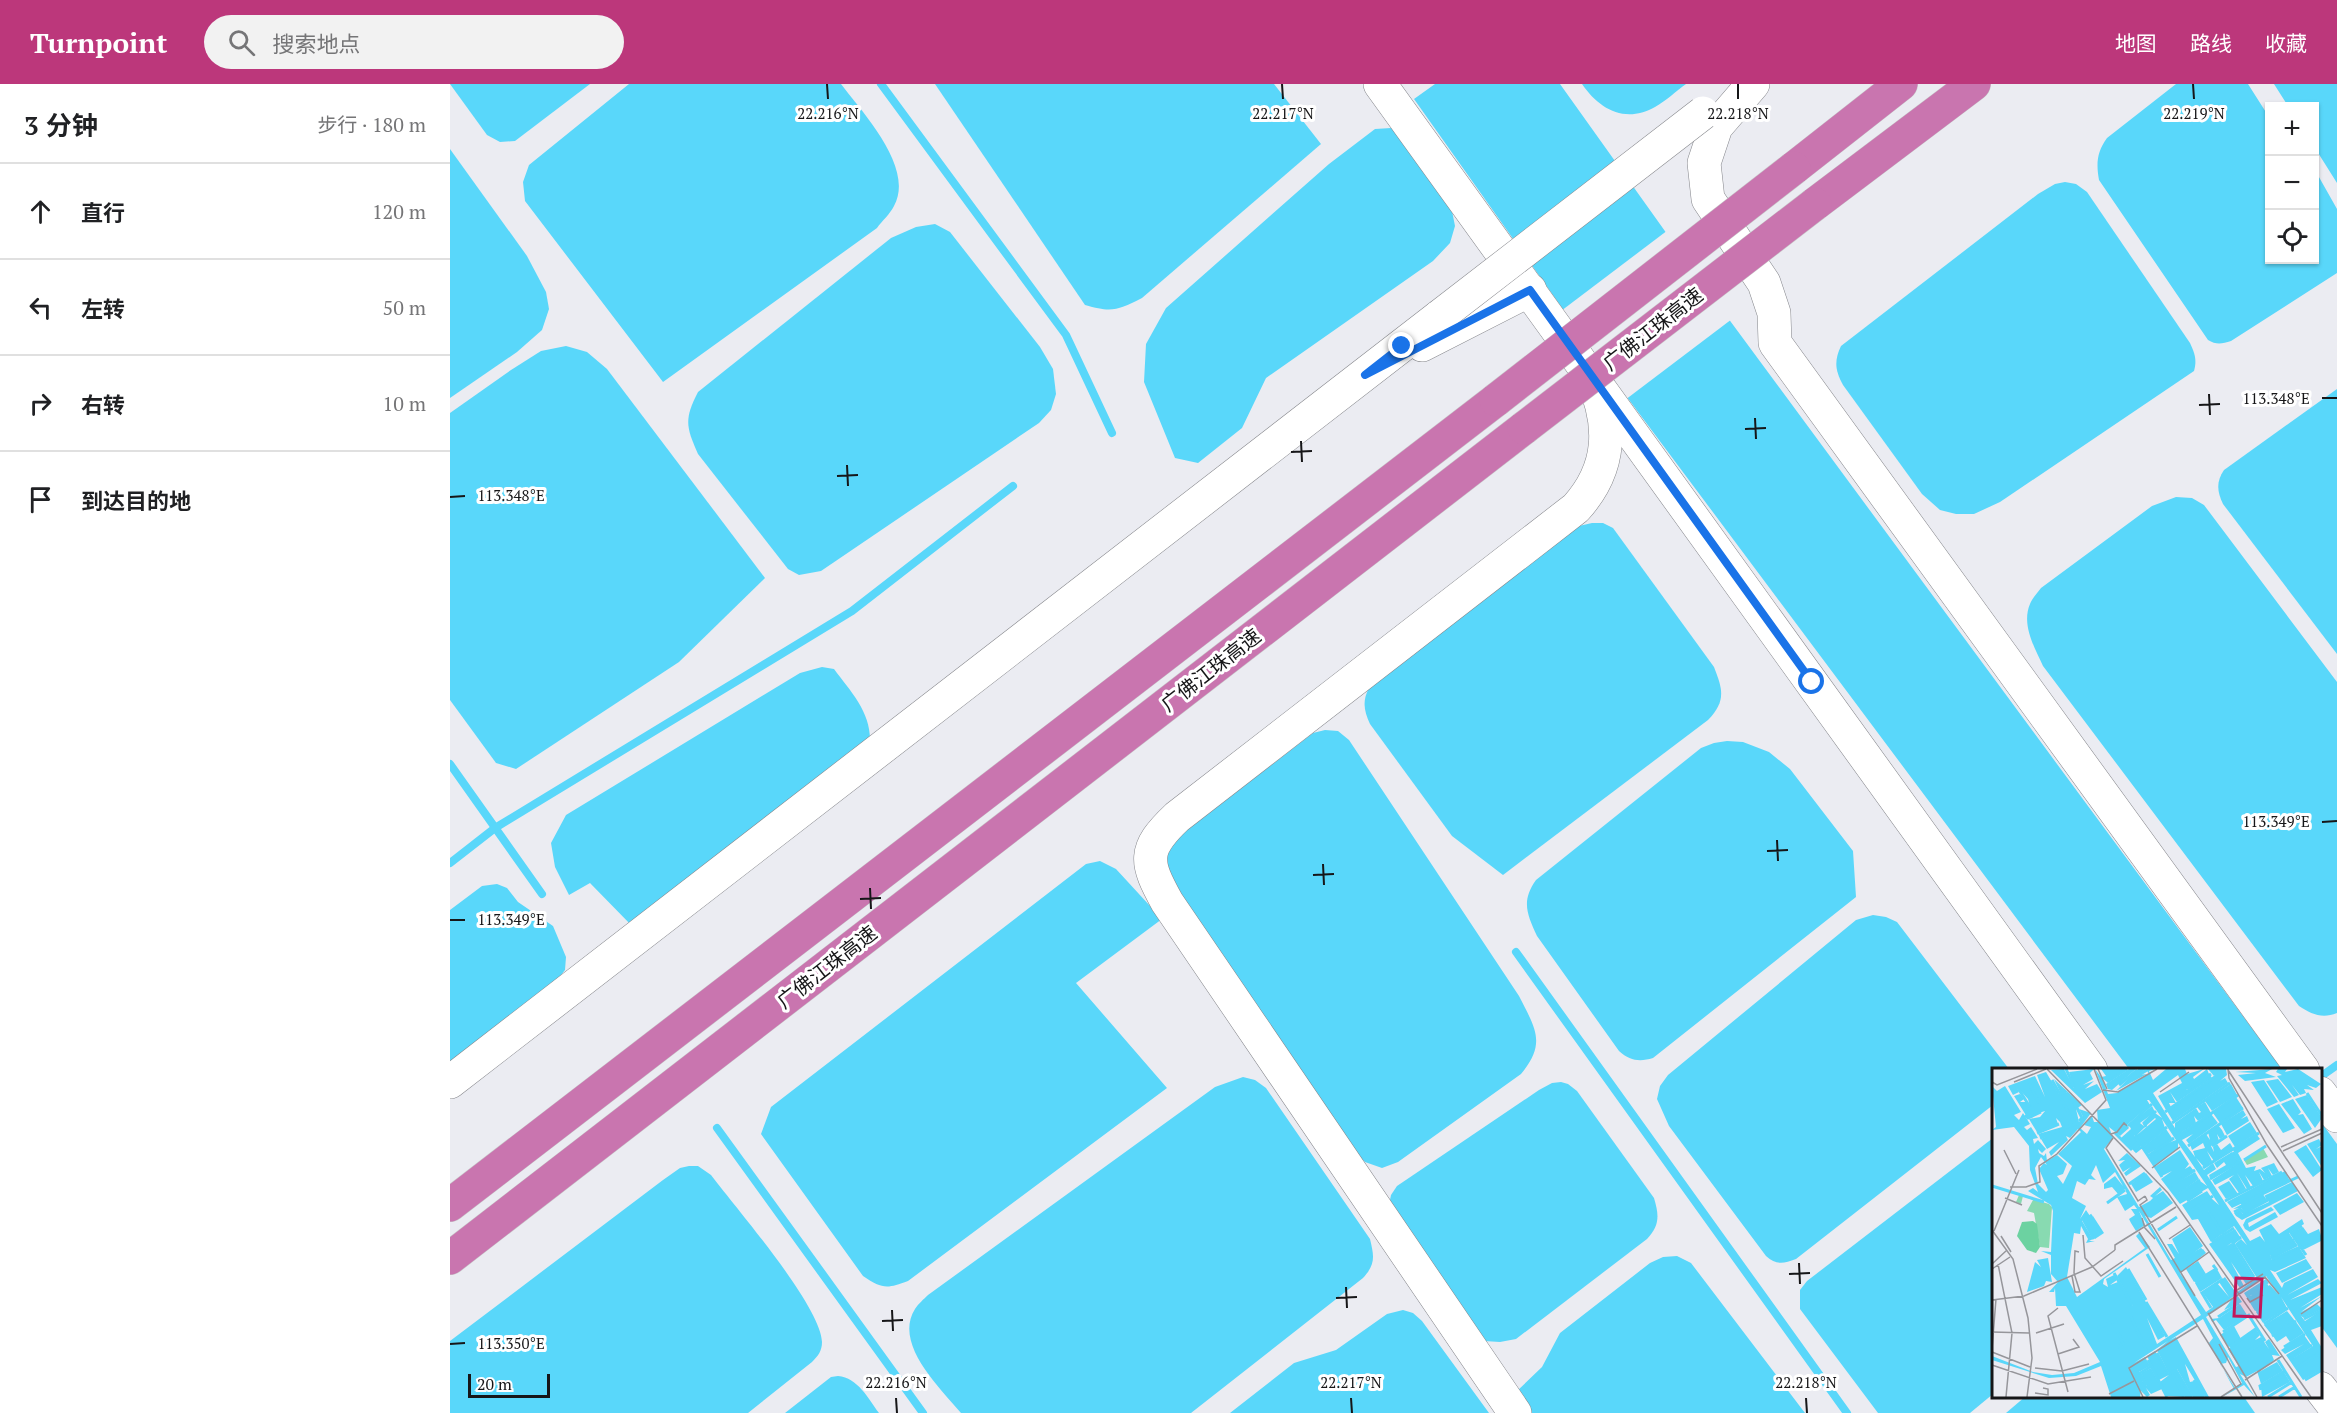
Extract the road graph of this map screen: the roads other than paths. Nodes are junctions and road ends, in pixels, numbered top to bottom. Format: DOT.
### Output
graph roads {
  1 [pos="1380,84"];
  2 [pos="1739,84"];
  3 [pos="1753,84"];
  4 [pos="1901,84"];
  5 [pos="1974,84"];
  6 [pos="1530,290"];
  7 [pos="1365,375"];
  8 [pos="1591,376"];
  9 [pos="2090,1068"];
  10 [pos="2302,1068"];
  11 [pos="450,1082"];
  12 [pos="2322,1096"];
  13 [pos="2337,1116"];
  14 [pos="450,1205"];
  15 [pos="450,1258"];
  16 [pos="2322,1391"];
  17 [pos="2337,1410"];
  18 [pos="1515,1413"];
  1 -- 6 [label="street"];
  2 -- 7 [label="street, bridge"];
  3 -- 10 [label="street"];
  4 -- 14 [label="highway, 广佛江珠高速, bridge"];
  5 -- 15 [label="highway, 广佛江珠高速, bridge"];
  6 -- 7 [label="street"];
  6 -- 8 [label="street"];
  7 -- 11 [label="street"];
  8 -- 9 [label="street"];
  8 -- 18 [label="street"];
  12 -- 13 [label="street"];
  16 -- 17 [label="street"];
}
